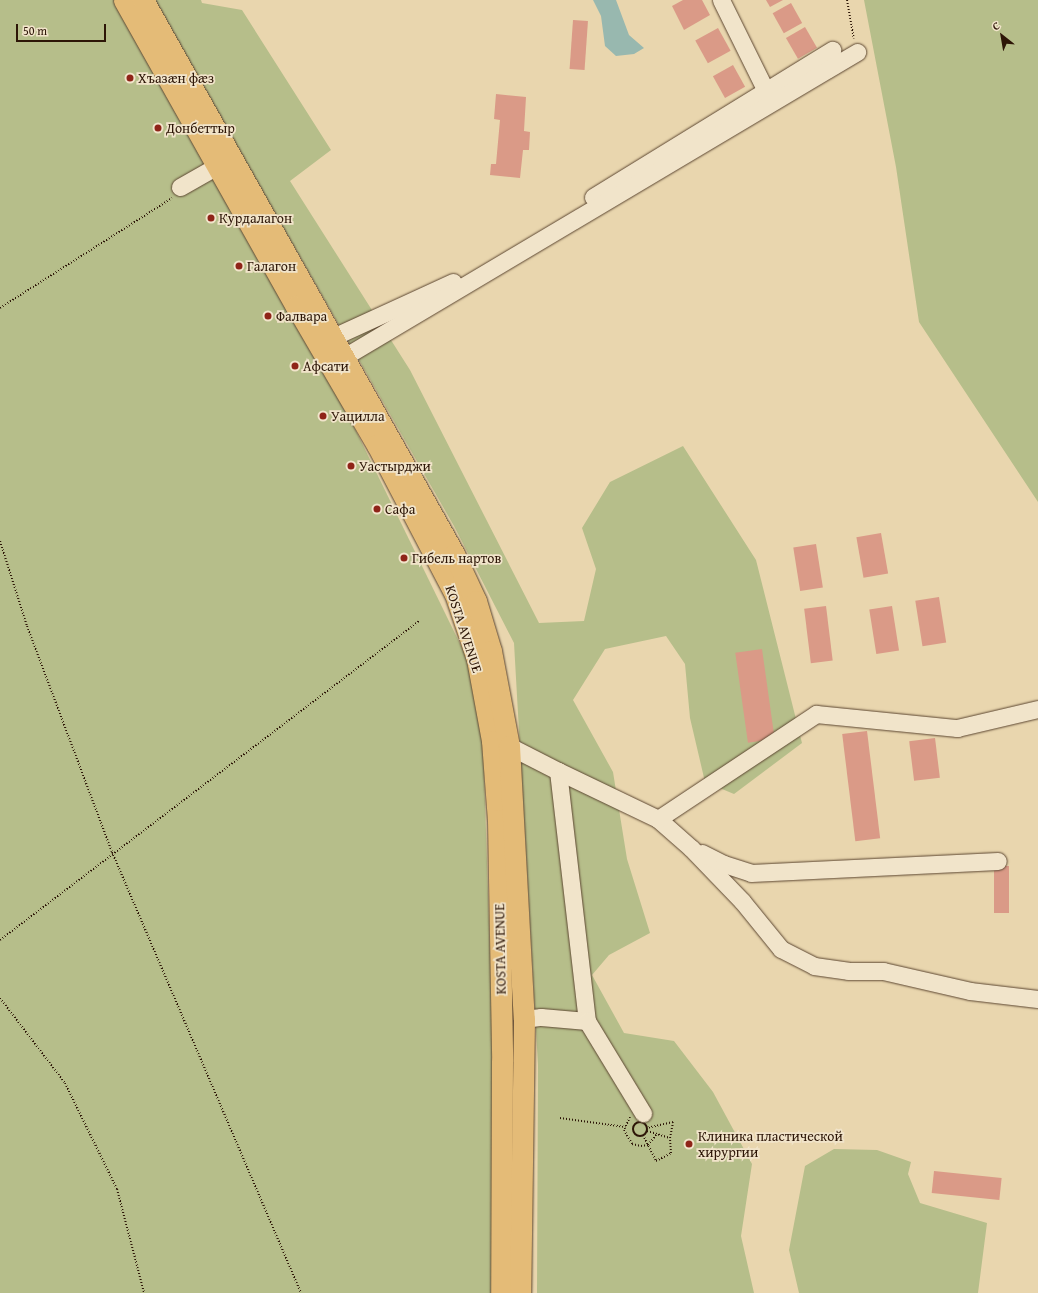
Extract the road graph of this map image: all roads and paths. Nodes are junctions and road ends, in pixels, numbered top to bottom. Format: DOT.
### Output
graph roads {
  1 [pos="124,0"];
  2 [pos="143,0"];
  3 [pos="721,0"];
  4 [pos="847,0"];
  5 [pos="832,50"];
  6 [pos="857,52"];
  7 [pos="766,91"];
  8 [pos="217,166"];
  9 [pos="179,191"];
  10 [pos="0,308"];
  11 [pos="333,337"];
  12 [pos="344,357"];
  13 [pos="0,541"];
  14 [pos="419,622"];
  15 [pos="1038,709"];
  16 [pos="509,746"];
  17 [pos="558,771"];
  18 [pos="658,818"];
  19 [pos="691,848"];
  20 [pos="112,852"];
  21 [pos="998,861"];
  22 [pos="0,940"];
  23 [pos="0,998"];
  24 [pos="1038,999"];
  25 [pos="524,1019"];
  26 [pos="587,1021"];
  27 [pos="560,1118"];
  28 [pos="646,1124"];
  29 [pos="625,1127"];
  30 [pos="657,1127"];
  31 [pos="643,1135"];
  32 [pos="656,1135"];
  33 [pos="670,1138"];
  34 [pos="648,1145"];
  35 [pos="144,1293"];
  36 [pos="301,1293"];
  37 [pos="501,1293"];
  38 [pos="520,1293"];
  1 -- 8 [label="main road, KOSTA AVENUE"];
  2 -- 11 [label="main road, KOSTA AVENUE"];
  3 -- 7 [label="street"];
  4 -- 6 [label="path"];
  5 -- 7 [label="street"];
  6 -- 12 [label="street"];
  7 -- 11 [label="street"];
  8 -- 9 [label="street"];
  8 -- 37 [label="main road, KOSTA AVENUE"];
  9 -- 10 [label="path"];
  11 -- 12 [label="main road, KOSTA AVENUE"];
  12 -- 16 [label="main road, KOSTA AVENUE"];
  13 -- 20 [label="path"];
  14 -- 20 [label="path"];
  15 -- 18 [label="street"];
  16 -- 17 [label="street"];
  16 -- 25 [label="main road, KOSTA AVENUE"];
  17 -- 18 [label="street"];
  17 -- 26 [label="street"];
  18 -- 19 [label="street"];
  19 -- 21 [label="street"];
  19 -- 24 [label="street"];
  20 -- 22 [label="path"];
  20 -- 36 [label="path"];
  23 -- 35 [label="path"];
  25 -- 26 [label="street"];
  25 -- 38 [label="main road, KOSTA AVENUE"];
  26 -- 28 [label="street"];
  27 -- 29 [label="path"];
  28 -- 29 [label="path"];
  28 -- 30 [label="path"];
  28 -- 30 [label="path"];
  28 -- 31 [label="path"];
  28 -- 31 [label="path"];
  28 -- 32 [label="path"];
  29 -- 34 [label="path"];
  30 -- 33 [label="path"];
  31 -- 34 [label="path"];
  32 -- 33 [label="path"];
  32 -- 34 [label="path"];
  33 -- 34 [label="path"];
}
